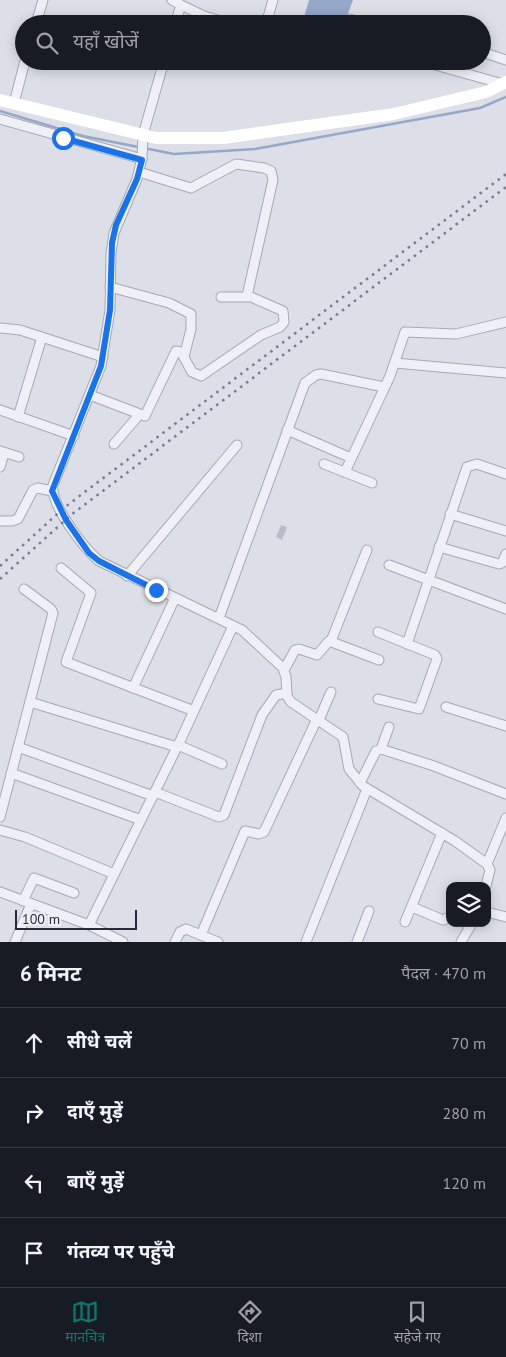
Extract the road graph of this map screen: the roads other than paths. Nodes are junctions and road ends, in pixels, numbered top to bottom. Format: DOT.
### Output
graph roads {
  1 [pos="43,0"];
  2 [pos="273,0"];
  3 [pos="177,2"];
  4 [pos="39,15"];
  5 [pos="176,15"];
  6 [pos="202,15"];
  7 [pos="269,15"];
  8 [pos="491,55"];
  9 [pos="506,60"];
  10 [pos="23,70"];
  11 [pos="162,70"];
  12 [pos="455,70"];
  13 [pos="504,83"];
  14 [pos="0,100"];
  15 [pos="14,103"];
  16 [pos="0,119"];
  17 [pos="143,139"];
  18 [pos="142,159"];
  19 [pos="139,172"];
  20 [pos="110,287"];
  21 [pos="247,296"];
  22 [pos="221,297"];
  23 [pos="506,322"];
  24 [pos="0,328"];
  25 [pos="42,337"];
  26 [pos="103,357"];
  27 [pos="184,357"];
  28 [pos="394,363"];
  29 [pos="506,373"];
  30 [pos="384,387"];
  31 [pos="90,396"];
  32 [pos="0,410"];
  33 [pos="139,415"];
  34 [pos="18,417"];
  35 [pos="287,430"];
  36 [pos="74,436"];
  37 [pos="114,444"];
  38 [pos="237,445"];
  39 [pos="2,452"];
  40 [pos="19,457"];
  41 [pos="350,458"];
  42 [pos="324,464"];
  43 [pos="0,468"];
  44 [pos="346,472"];
  45 [pos="506,474"];
  46 [pos="372,483"];
  47 [pos="52,491"];
  48 [pos="450,514"];
  49 [pos="0,521"];
  50 [pos="506,531"];
  51 [pos="438,547"];
  52 [pos="367,550"];
  53 [pos="506,554"];
  54 [pos="389,565"];
  55 [pos="61,568"];
  56 [pos="127,576"];
  57 [pos="427,580"];
  58 [pos="24,589"];
  59 [pos="175,598"];
  60 [pos="506,609"];
  61 [pos="219,618"];
  62 [pos="233,626"];
  63 [pos="378,632"];
  64 [pos="331,641"];
  65 [pos="407,644"];
  66 [pos="379,660"];
  67 [pos="284,670"];
  68 [pos="134,688"];
  69 [pos="331,692"];
  70 [pos="287,693"];
  71 [pos="378,699"];
  72 [pos="30,702"];
  73 [pos="446,707"];
  74 [pos="194,711"];
  75 [pos="317,722"];
  76 [pos="506,726"];
  77 [pos="389,727"];
  78 [pos="178,746"];
  79 [pos="18,747"];
  80 [pos="381,749"];
  81 [pos="222,764"];
  82 [pos="11,773"];
  83 [pos="363,786"];
  84 [pos="154,794"];
  85 [pos="506,794"];
  86 [pos="0,817"];
  87 [pos="506,818"];
  88 [pos="141,820"];
  89 [pos="0,830"];
  90 [pos="442,833"];
  91 [pos="487,864"];
  92 [pos="114,874"];
  93 [pos="487,882"];
  94 [pos="0,892"];
  95 [pos="74,893"];
  96 [pos="27,902"];
  97 [pos="412,907"];
  98 [pos="369,911"];
  99 [pos="491,913"];
  100 [pos="506,917"];
  101 [pos="446,919"];
  102 [pos="406,922"];
  103 [pos="89,925"];
  104 [pos="468,927"];
  105 [pos="201,935"];
  106 [pos="15,942"];
  107 [pos="123,942"];
  108 [pos="175,942"];
  109 [pos="218,942"];
  110 [pos="306,942"];
  111 [pos="358,942"];
  112 [pos="461,942"];
  1 -- 4 [label="street"];
  2 -- 7 [label="street"];
  3 -- 5 [label="street"];
  3 -- 6 [label="street"];
  8 -- 9 [label="street"];
  10 -- 15 [label="street"];
  11 -- 17 [label="street"];
  12 -- 13 [label="street"];
  13 -- 17 [label="street"];
  14 -- 15 [label="street"];
  15 -- 17 [label="street"];
  16 -- 18 [label="street"];
  17 -- 18 [label="street"];
  18 -- 19 [label="street"];
  19 -- 20 [label="street"];
  19 -- 21 [label="street"];
  20 -- 26 [label="street"];
  20 -- 27 [label="street"];
  21 -- 22 [label="street"];
  21 -- 27 [label="street"];
  23 -- 28 [label="street"];
  24 -- 25 [label="street"];
  25 -- 26 [label="street"];
  25 -- 34 [label="street"];
  26 -- 31 [label="street"];
  27 -- 33 [label="street"];
  28 -- 29 [label="street"];
  28 -- 30 [label="street"];
  30 -- 35 [label="street"];
  30 -- 41 [label="street"];
  31 -- 33 [label="street"];
  31 -- 36 [label="street"];
  32 -- 34 [label="street"];
  33 -- 37 [label="street"];
  34 -- 36 [label="street"];
  35 -- 41 [label="street"];
  35 -- 61 [label="street"];
  36 -- 47 [label="street"];
  38 -- 56 [label="street"];
  39 -- 40 [label="street"];
  39 -- 43 [label="street"];
  41 -- 44 [label="street"];
  42 -- 44 [label="street"];
  44 -- 46 [label="street"];
  45 -- 48 [label="street"];
  47 -- 49 [label="street"];
  47 -- 56 [label="street"];
  48 -- 50 [label="street"];
  48 -- 51 [label="street"];
  51 -- 53 [label="street"];
  51 -- 57 [label="street"];
  52 -- 64 [label="street"];
  54 -- 57 [label="street"];
  55 -- 68 [label="street"];
  56 -- 59 [label="street"];
  57 -- 60 [label="street"];
  57 -- 65 [label="street"];
  58 -- 72 [label="street"];
  59 -- 61 [label="street"];
  59 -- 68 [label="street"];
  61 -- 62 [label="street"];
  62 -- 67 [label="street"];
  62 -- 74 [label="street"];
  63 -- 65 [label="street"];
  64 -- 66 [label="street"];
  64 -- 67 [label="street"];
  65 -- 71 [label="street"];
  67 -- 70 [label="street"];
  68 -- 74 [label="street"];
  69 -- 75 [label="street"];
  70 -- 75 [label="street"];
  70 -- 84 [label="street"];
  72 -- 78 [label="street"];
  72 -- 79 [label="street"];
  73 -- 76 [label="street"];
  74 -- 78 [label="street"];
  75 -- 83 [label="street"];
  75 -- 105 [label="street"];
  77 -- 80 [label="street"];
  78 -- 81 [label="street"];
  78 -- 84 [label="street"];
  79 -- 82 [label="street"];
  79 -- 84 [label="street"];
  80 -- 83 [label="street"];
  80 -- 85 [label="street"];
  82 -- 86 [label="street"];
  82 -- 88 [label="street"];
  83 -- 90 [label="street"];
  83 -- 110 [label="street"];
  84 -- 88 [label="street"];
  87 -- 91 [label="street"];
  88 -- 92 [label="street"];
  89 -- 92 [label="street"];
  90 -- 91 [label="street"];
  90 -- 97 [label="street"];
  91 -- 93 [label="street"];
  92 -- 103 [label="street"];
  94 -- 96 [label="street"];
  95 -- 96 [label="street"];
  96 -- 103 [label="street"];
  96 -- 106 [label="street"];
  97 -- 101 [label="street"];
  97 -- 102 [label="street"];
  98 -- 111 [label="street"];
  99 -- 100 [label="street"];
  103 -- 107 [label="street"];
  104 -- 112 [label="street"];
  105 -- 108 [label="street"];
  105 -- 109 [label="street"];
}
